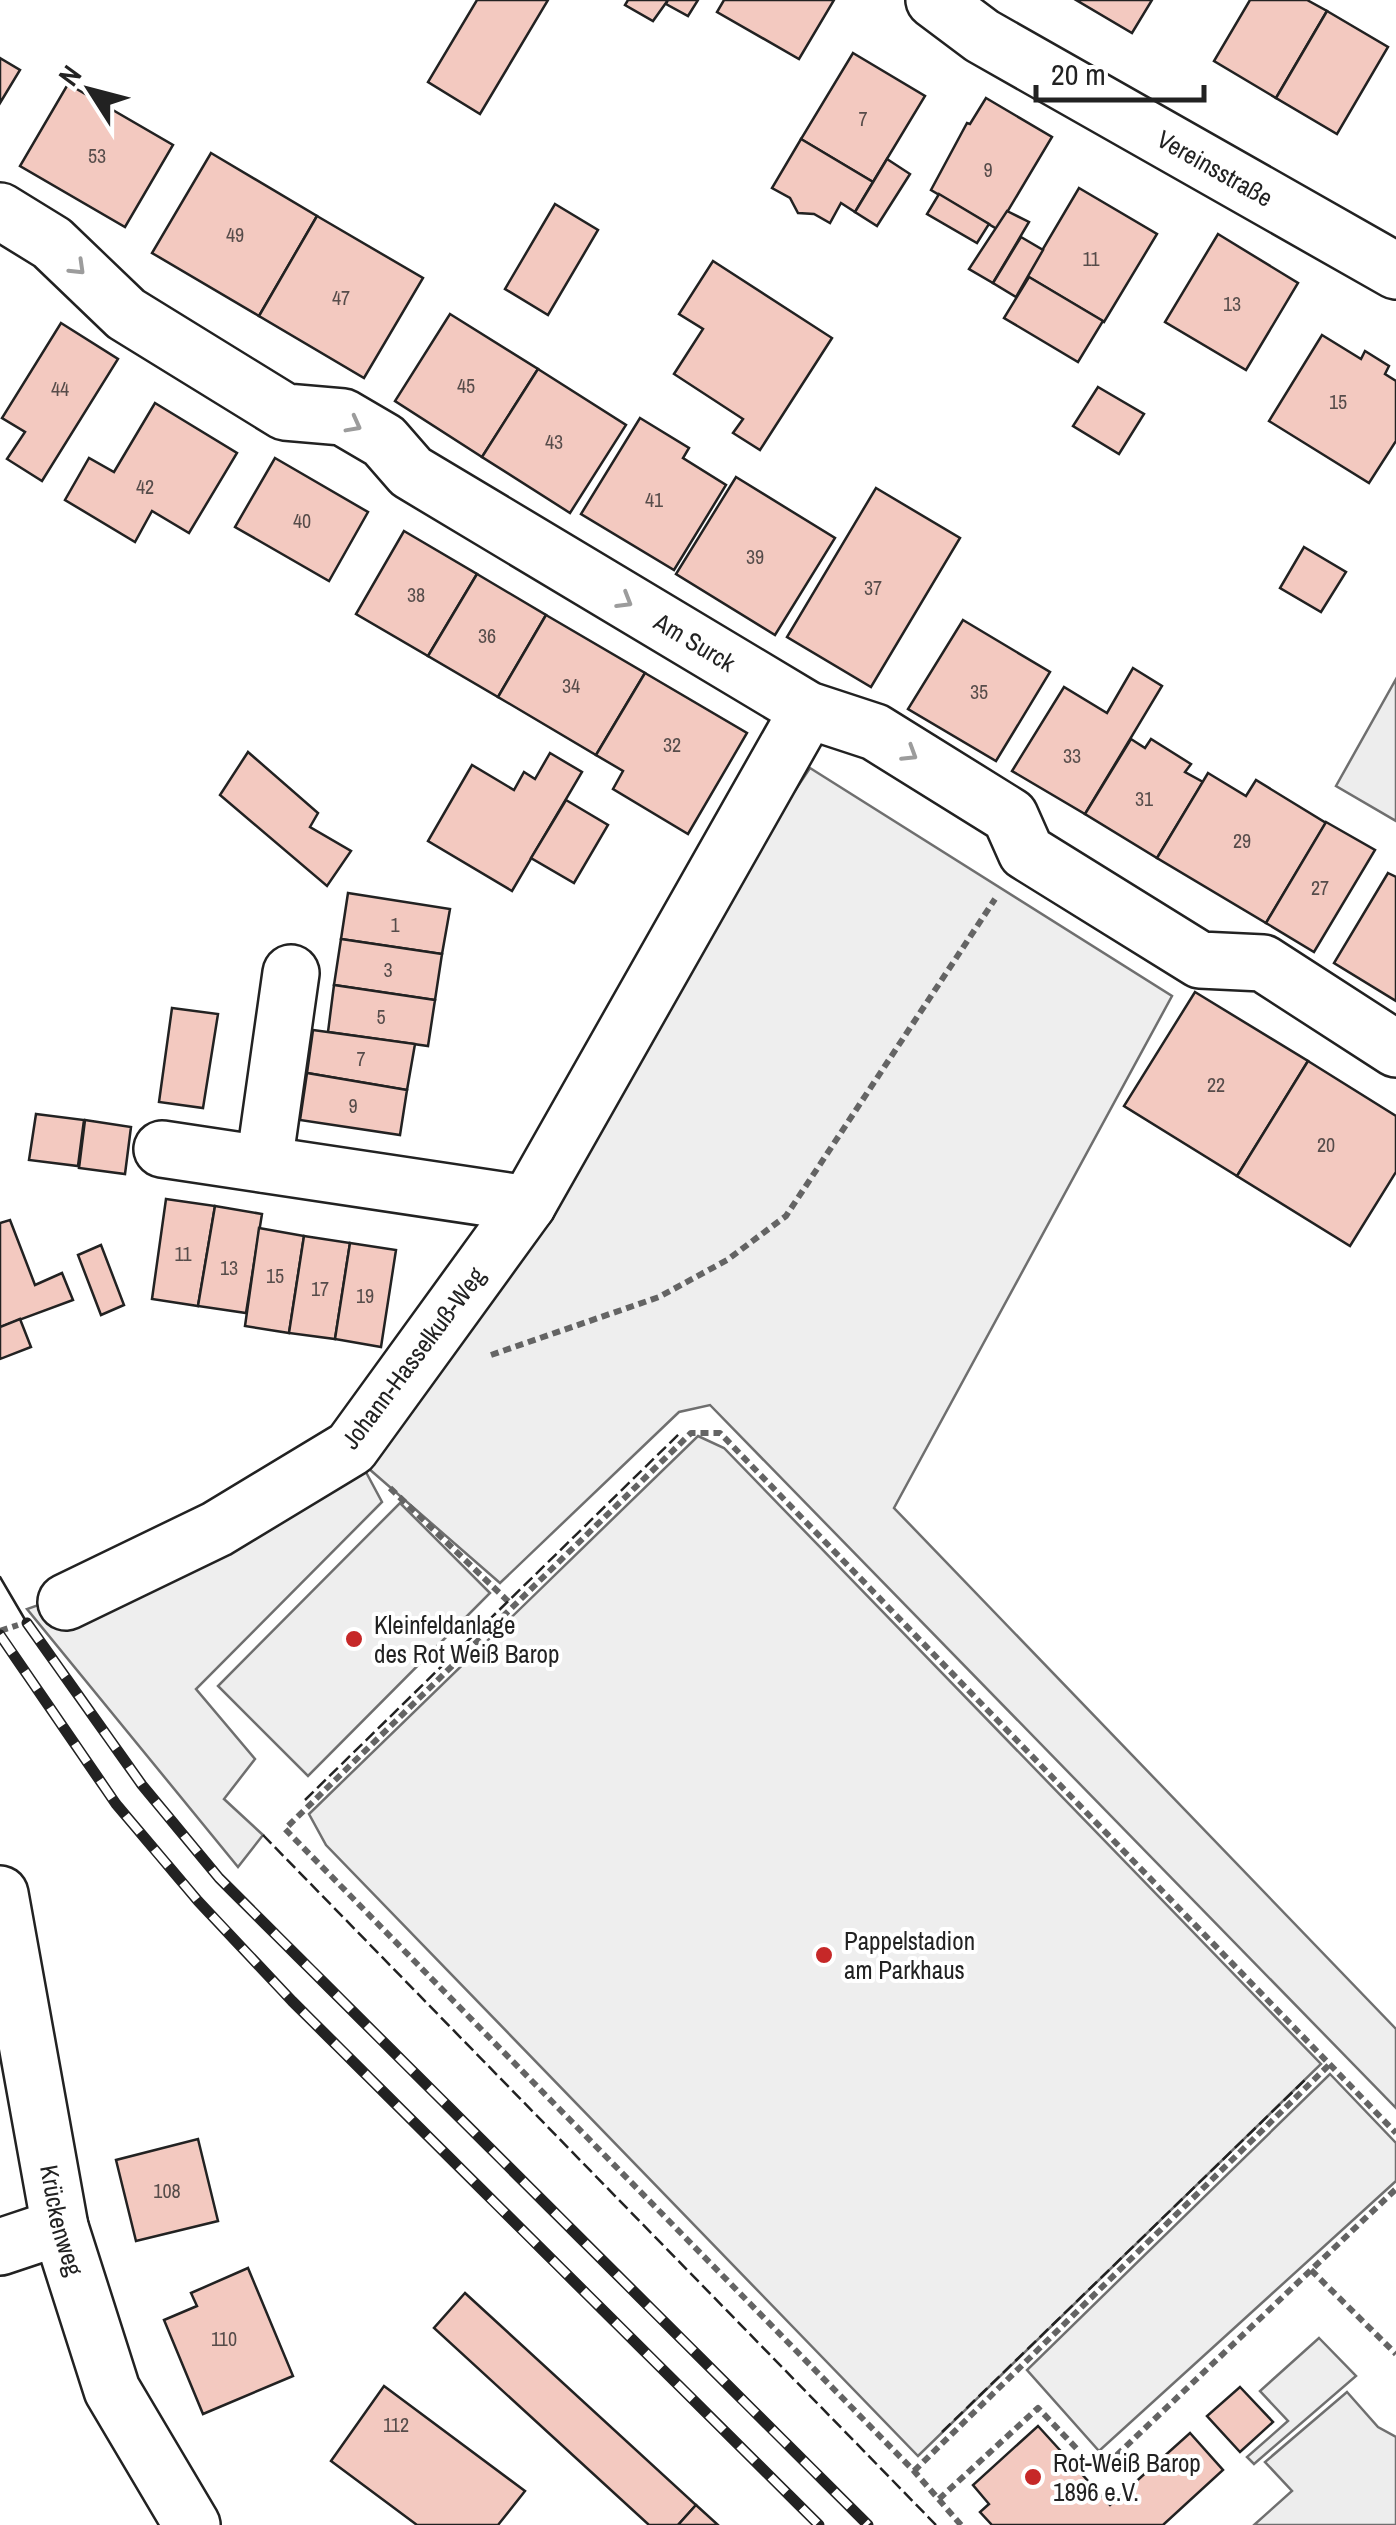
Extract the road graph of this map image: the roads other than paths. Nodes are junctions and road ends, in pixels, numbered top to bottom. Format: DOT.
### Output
graph roads {
  1 [pos="934,0"];
  2 [pos="0,210"];
  3 [pos="1396,270"];
  4 [pos="808,710"];
  5 [pos="290,972"];
  6 [pos="1396,1049"];
  7 [pos="162,1148"];
  8 [pos="264,1164"];
  9 [pos="528,1204"];
  10 [pos="66,1602"];
  11 [pos="0,1894"];
  12 [pos="60,2227"];
  13 [pos="0,2247"];
  14 [pos="192,2525"];
  1 -- 3 [label="street, Vereinsstraße"];
  2 -- 4 [label="street, Am Surck, one-way"];
  4 -- 6 [label="street, Am Surck, one-way"];
  4 -- 9 [label="street, Johann-Hasselkuß-Weg"];
  5 -- 8 [label="street"];
  7 -- 8 [label="street"];
  8 -- 9 [label="street"];
  9 -- 10 [label="street, Johann-Hasselkuß-Weg"];
  11 -- 12 [label="street, Krückenweg"];
  12 -- 13 [label="street"];
  12 -- 14 [label="street, Krückenweg"];
}
